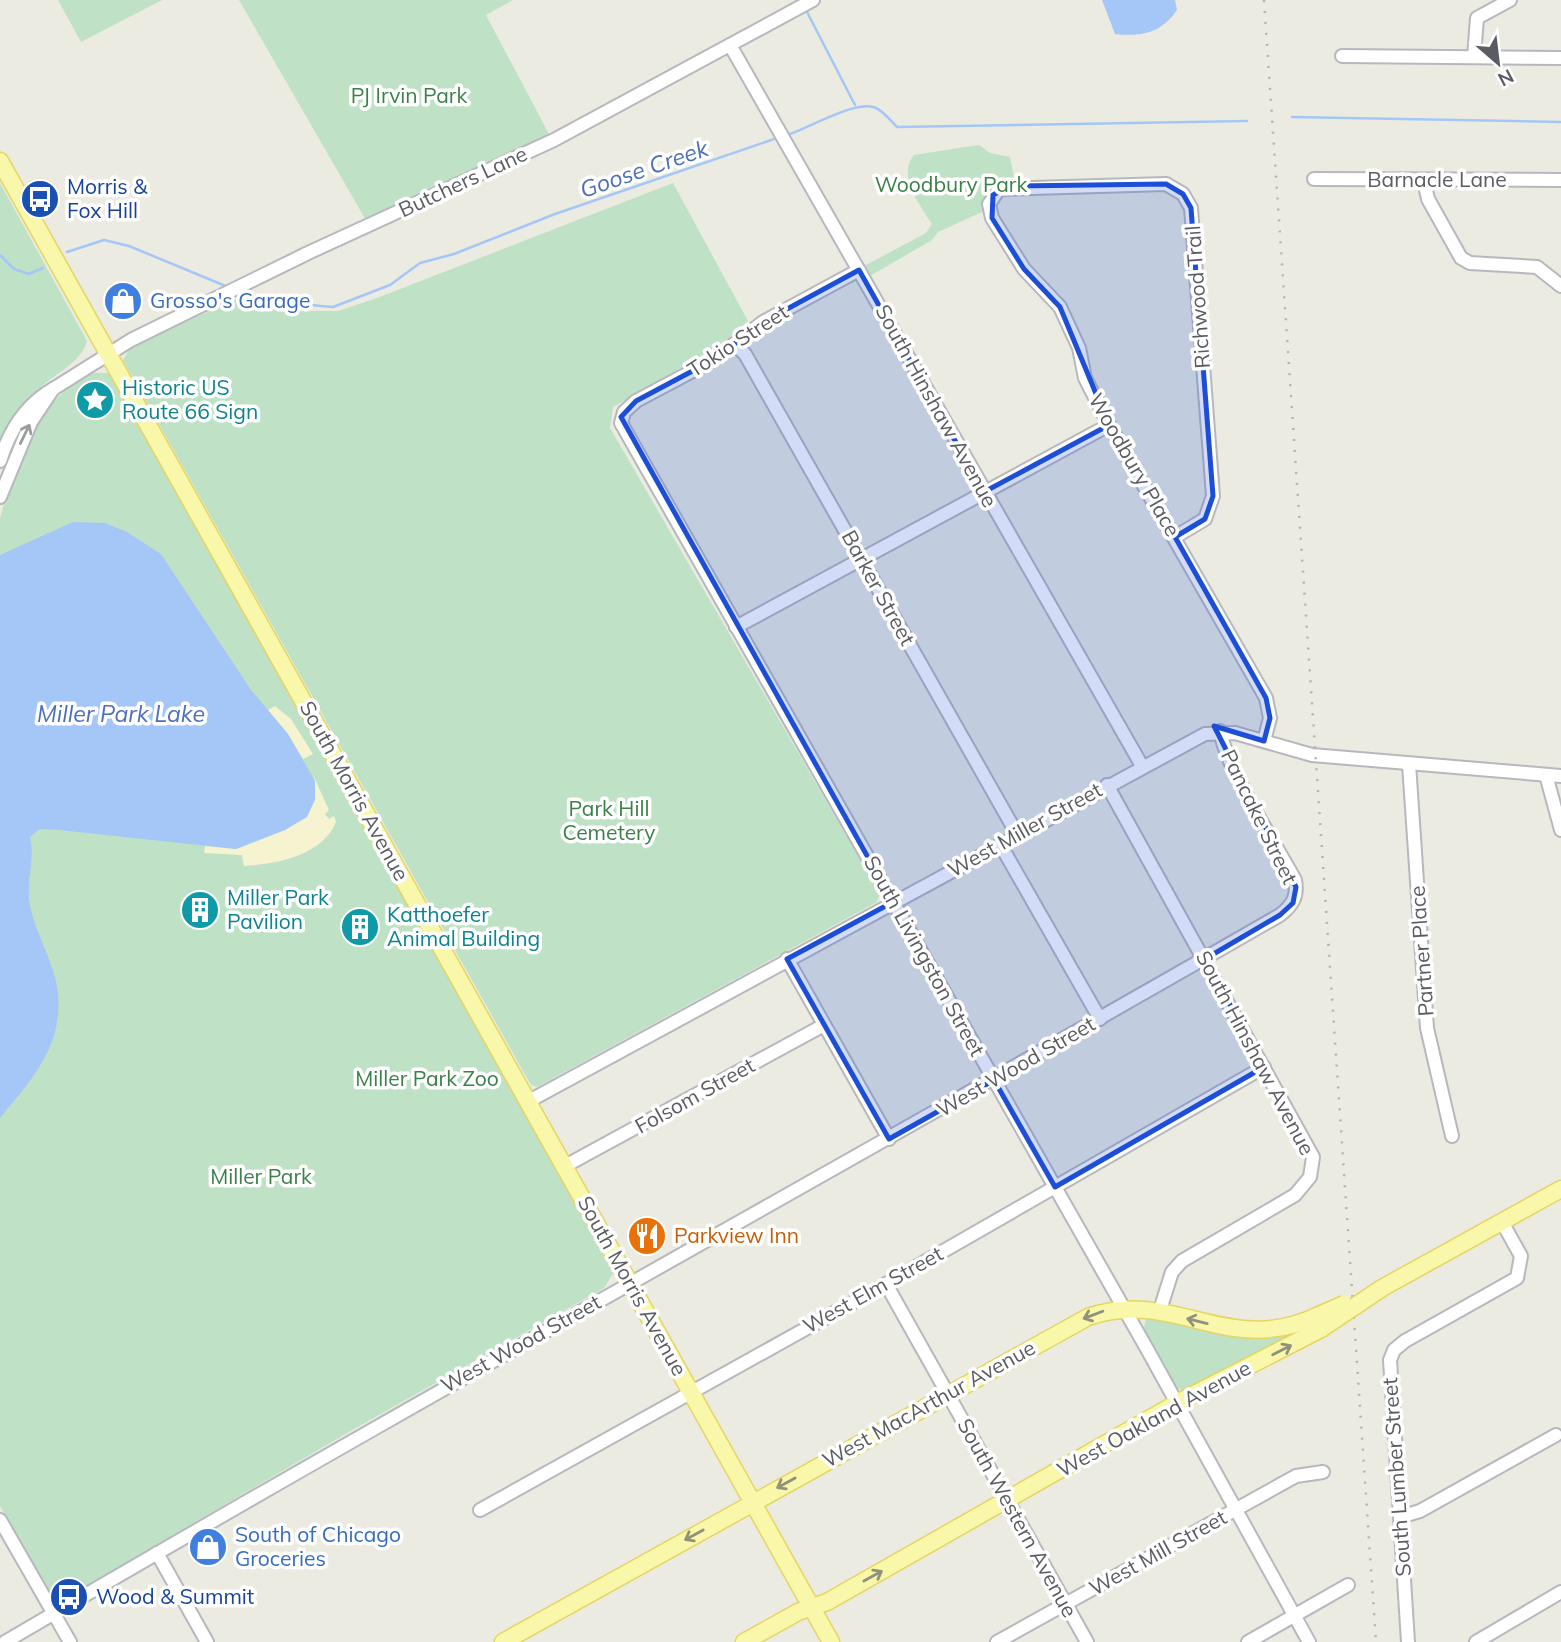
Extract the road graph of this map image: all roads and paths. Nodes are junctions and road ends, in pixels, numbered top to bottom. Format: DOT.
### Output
graph roads {
  1 [pos="813,0"];
  2 [pos="1510,0"];
  3 [pos="730,45"];
  4 [pos="1342,56"];
  5 [pos="1474,57"];
  6 [pos="1561,58"];
  7 [pos="0,161"];
  8 [pos="1314,179"];
  9 [pos="1561,180"];
  10 [pos="1424,181"];
  11 [pos="993,195"];
  12 [pos="859,270"];
  13 [pos="1561,286"];
  14 [pos="734,344"];
  15 [pos="107,352"];
  16 [pos="53,389"];
  17 [pos="621,417"];
  18 [pos="1109,425"];
  19 [pos="0,461"];
  20 [pos="984,492"];
  21 [pos="0,497"];
  22 [pos="1175,537"];
  23 [pos="861,558"];
  24 [pos="736,627"];
  25 [pos="1220,731"];
  26 [pos="1264,741"];
  27 [pos="1409,764"];
  28 [pos="1142,766"];
  29 [pos="1545,775"];
  30 [pos="1561,776"];
  31 [pos="1107,785"];
  32 [pos="1561,830"];
  33 [pos="1017,834"];
  34 [pos="1000,844"];
  35 [pos="893,902"];
  36 [pos="1293,903"];
  37 [pos="788,959"];
  38 [pos="1205,959"];
  39 [pos="1100,1019"];
  40 [pos="824,1025"];
  41 [pos="1264,1067"];
  42 [pos="994,1080"];
  43 [pos="529,1101"];
  44 [pos="1452,1136"];
  45 [pos="889,1139"];
  46 [pos="565,1167"];
  47 [pos="1055,1187"];
  48 [pos="1561,1189"];
  49 [pos="1502,1222"];
  50 [pos="631,1283"];
  51 [pos="886,1283"];
  52 [pos="1124,1309"];
  53 [pos="1160,1310"];
  54 [pos="1320,1322"];
  55 [pos="692,1391"];
  56 [pos="947,1394"];
  57 [pos="1177,1403"];
  58 [pos="1556,1435"];
  59 [pos="1322,1472"];
  60 [pos="753,1501"];
  61 [pos="1007,1501"];
  62 [pos="480,1510"];
  63 [pos="1235,1510"];
  64 [pos="1400,1517"];
  65 [pos="0,1520"];
  66 [pos="157,1553"];
  67 [pos="1348,1585"];
  68 [pos="1560,1595"];
  69 [pos="1065,1605"];
  70 [pos="812,1607"];
  71 [pos="54,1614"];
  72 [pos="1294,1616"];
  73 [pos="5,1642"];
  74 [pos="70,1642"];
  75 [pos="207,1642"];
  76 [pos="503,1642"];
  77 [pos="744,1642"];
  78 [pos="831,1642"];
  79 [pos="997,1642"];
  80 [pos="1087,1642"];
  81 [pos="1248,1642"];
  82 [pos="1309,1642"];
  83 [pos="1408,1642"];
  84 [pos="1476,1642"];
  1 -- 3 [label="street, Butchers Lane"];
  2 -- 5 [label="street"];
  3 -- 12 [label="street, South Hinshaw Avenue"];
  3 -- 15 [label="street, Butchers Lane"];
  4 -- 5 [label="street"];
  5 -- 6 [label="street"];
  7 -- 15 [label="main road, South Morris Avenue"];
  8 -- 10 [label="street, Barnacle Lane"];
  9 -- 10 [label="street, Barnacle Lane"];
  10 -- 13 [label="street"];
  11 -- 18 [label="street, Woodbury Place"];
  11 -- 22 [label="street, Richwood Trail"];
  12 -- 14 [label="street, Tokio Street"];
  12 -- 20 [label="street, South Hinshaw Avenue"];
  14 -- 17 [label="street, Tokio Street"];
  14 -- 23 [label="street, Barker Street"];
  15 -- 16 [label="street, Butchers Lane"];
  15 -- 43 [label="main road, South Morris Avenue"];
  16 -- 19 [label="street, Butchers Lane"];
  21 -- 16 [label="street, one-way"];
  17 -- 24 [label="street, South Livingston Street"];
  18 -- 20 [label="street"];
  18 -- 22 [label="street, Woodbury Place"];
  20 -- 23 [label="street"];
  20 -- 28 [label="street, South Hinshaw Avenue"];
  22 -- 26 [label="street, Woodbury Place"];
  23 -- 24 [label="street"];
  23 -- 33 [label="street, Barker Street"];
  24 -- 35 [label="street, South Livingston Street"];
  25 -- 26 [label="street"];
  25 -- 28 [label="street, West Miller Street"];
  25 -- 36 [label="street, Pancake Street"];
  26 -- 27 [label="street"];
  27 -- 29 [label="street"];
  27 -- 44 [label="street, Partner Place"];
  28 -- 31 [label="street, West Miller Street"];
  29 -- 30 [label="street"];
  29 -- 32 [label="street"];
  31 -- 33 [label="street, West Miller Street"];
  31 -- 38 [label="street, South Hinshaw Avenue"];
  33 -- 34 [label="street, West Miller Street"];
  34 -- 35 [label="street, West Miller Street"];
  34 -- 39 [label="street"];
  35 -- 37 [label="street, West Miller Street"];
  35 -- 42 [label="street, South Livingston Street"];
  36 -- 38 [label="street, West Wood Street"];
  37 -- 40 [label="street"];
  37 -- 43 [label="street, West Miller Street"];
  38 -- 39 [label="street, West Wood Street"];
  38 -- 41 [label="street, South Hinshaw Avenue"];
  39 -- 42 [label="street, West Wood Street"];
  40 -- 45 [label="street"];
  40 -- 46 [label="street, Folsom Street"];
  41 -- 47 [label="street, West Elm Street"];
  41 -- 53 [label="street, South Hinshaw Avenue"];
  42 -- 45 [label="street, West Wood Street"];
  42 -- 47 [label="street, South Livingston Street"];
  43 -- 46 [label="main road, South Morris Avenue"];
  45 -- 50 [label="street, West Wood Street"];
  46 -- 50 [label="main road, South Morris Avenue"];
  47 -- 51 [label="street, West Elm Street"];
  47 -- 52 [label="street, South Livingston Street"];
  48 -- 49 [label="main road"];
  49 -- 54 [label="main road, West MacArthur Avenue, bridge"];
  49 -- 64 [label="street, South Lumber Street"];
  50 -- 55 [label="main road, South Morris Avenue"];
  50 -- 66 [label="street, West Wood Street"];
  51 -- 55 [label="street, West Elm Street"];
  51 -- 56 [label="street, South Western Avenue"];
  52 -- 53 [label="main road, West MacArthur Avenue"];
  52 -- 56 [label="main road, West MacArthur Avenue, one-way"];
  52 -- 57 [label="street, South Livingston Street"];
  54 -- 53 [label="main road, West MacArthur Avenue, one-way"];
  57 -- 54 [label="main road, West Oakland Avenue, one-way"];
  55 -- 60 [label="main road, South Morris Avenue"];
  55 -- 62 [label="street, West Elm Street"];
  56 -- 60 [label="main road, West MacArthur Avenue, one-way"];
  56 -- 61 [label="street, South Western Avenue"];
  57 -- 61 [label="main road, West Oakland Avenue"];
  57 -- 63 [label="street, South Livingston Street"];
  58 -- 64 [label="street"];
  59 -- 63 [label="street, West Mill Street"];
  60 -- 70 [label="main road, South Morris Avenue"];
  60 -- 76 [label="main road, West MacArthur Avenue, one-way"];
  61 -- 69 [label="street, South Western Avenue"];
  70 -- 61 [label="main road, West Oakland Avenue, one-way"];
  63 -- 69 [label="street, West Mill Street"];
  63 -- 72 [label="street, South Livingston Street"];
  64 -- 83 [label="street, South Lumber Street"];
  65 -- 71 [label="street"];
  66 -- 71 [label="street, West Wood Street"];
  66 -- 75 [label="street"];
  67 -- 72 [label="street"];
  68 -- 84 [label="street"];
  69 -- 79 [label="street, West Mill Street"];
  69 -- 80 [label="street, South Western Avenue"];
  70 -- 77 [label="main road, West Oakland Avenue"];
  70 -- 78 [label="main road, South Morris Avenue"];
  71 -- 73 [label="street, West Wood Street"];
  71 -- 74 [label="street"];
  72 -- 81 [label="street"];
  72 -- 82 [label="street, South Livingston Street"];
}
